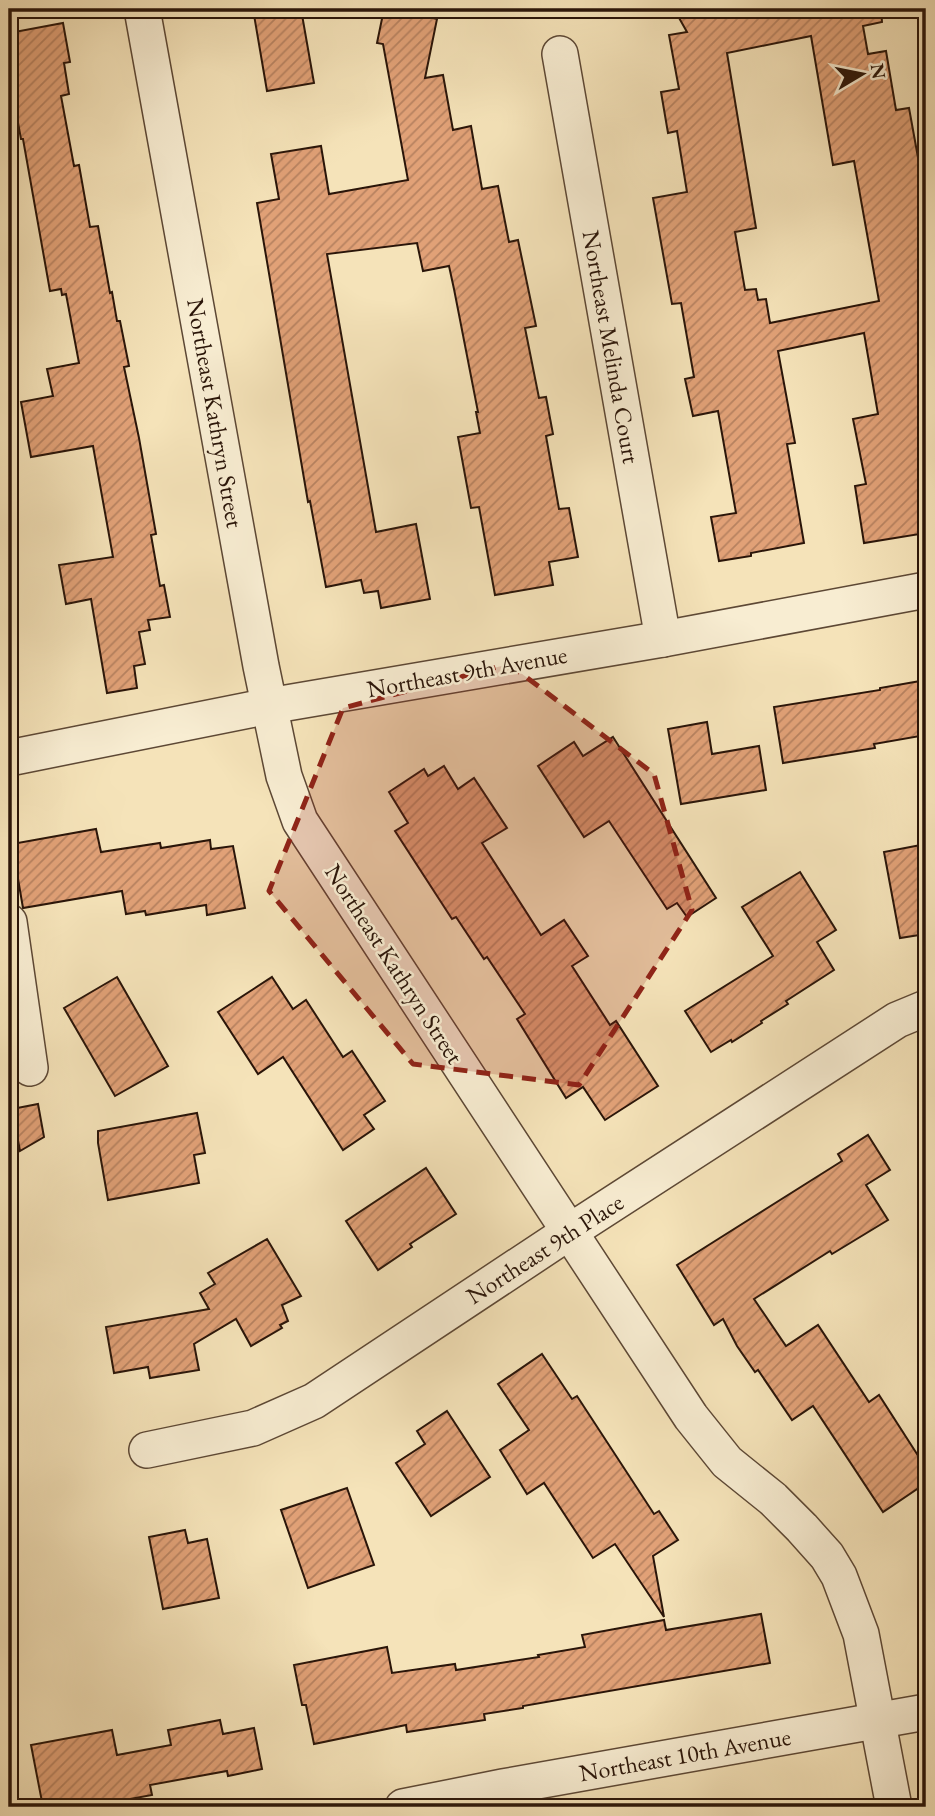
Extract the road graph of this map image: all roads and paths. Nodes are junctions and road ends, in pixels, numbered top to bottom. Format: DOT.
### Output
graph roads {
  1 [pos="142,9"];
  2 [pos="560,54"];
  3 [pos="926,590"];
  4 [pos="663,639"];
  5 [pos="269,706"];
  6 [pos="9,758"];
  7 [pos="9,922"];
  8 [pos="926,1008"];
  9 [pos="30,1068"];
  10 [pos="569,1232"];
  11 [pos="147,1450"];
  12 [pos="926,1712"];
  13 [pos="877,1721"];
  14 [pos="459,1801"];
  15 [pos="403,1807"];
  16 [pos="894,1807"];
  1 -- 5 [label="street, Northeast Kathryn Street"];
  2 -- 4 [label="street, Northeast Melinda Court"];
  3 -- 4 [label="street, Northeast 9th Avenue"];
  4 -- 5 [label="street, Northeast 9th Avenue"];
  5 -- 6 [label="street, Northeast 9th Avenue"];
  5 -- 10 [label="street, Northeast Kathryn Street"];
  7 -- 9 [label="street"];
  8 -- 10 [label="street, Northeast 9th Place"];
  10 -- 11 [label="street, Northeast 9th Place"];
  10 -- 13 [label="street, Northeast Kathryn Street"];
  12 -- 13 [label="street, Northeast 10th Avenue"];
  13 -- 14 [label="street, Northeast 10th Avenue"];
  13 -- 16 [label="street, Northeast Kathryn Street"];
  14 -- 15 [label="street, Northeast 10th Avenue"];
}
